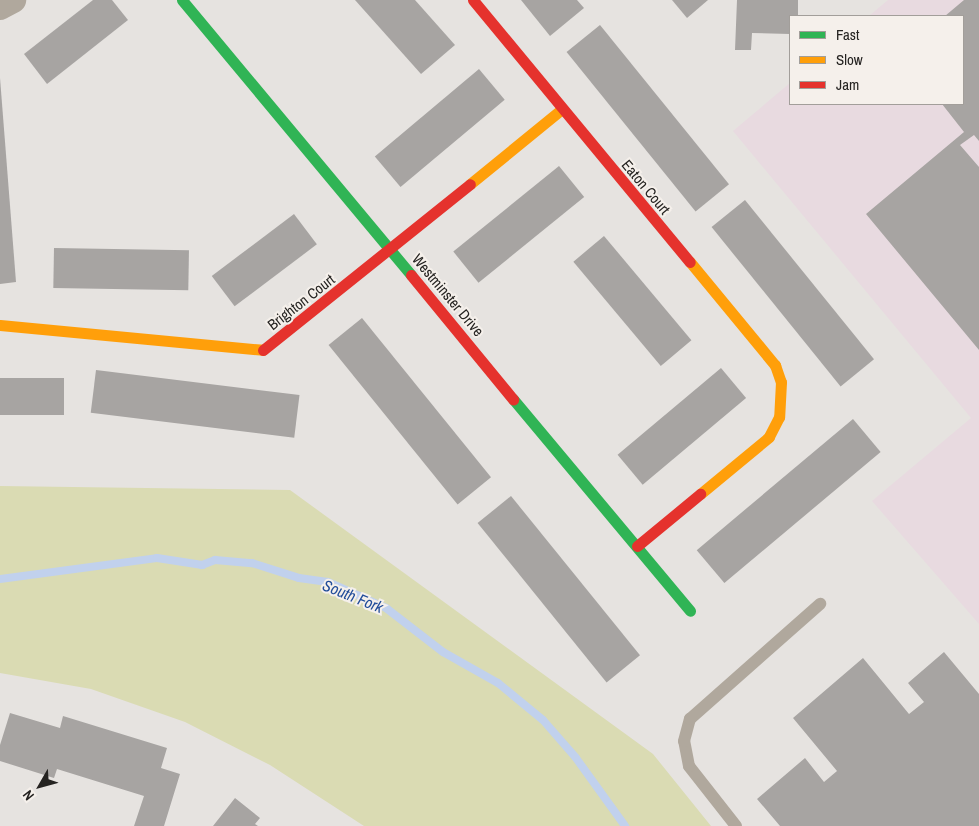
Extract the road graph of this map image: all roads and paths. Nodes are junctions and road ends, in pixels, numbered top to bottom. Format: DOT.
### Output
graph roads {
  1 [pos="13,0"];
  2 [pos="182,0"];
  3 [pos="473,0"];
  4 [pos="0,6"];
  5 [pos="562,109"];
  6 [pos="391,250"];
  7 [pos="0,325"];
  8 [pos="637,546"];
  9 [pos="820,604"];
  10 [pos="690,611"];
  11 [pos="736,826"];
  1 -- 4 [label="street"];
  2 -- 6 [label="street, Westminster Drive"];
  3 -- 5 [label="street, Eaton Court"];
  5 -- 6 [label="street, Brighton Court"];
  5 -- 8 [label="street, Eaton Court"];
  6 -- 7 [label="street, Brighton Court"];
  6 -- 8 [label="street, Westminster Drive"];
  8 -- 10 [label="street, Westminster Drive"];
  9 -- 11 [label="lane"];
}
